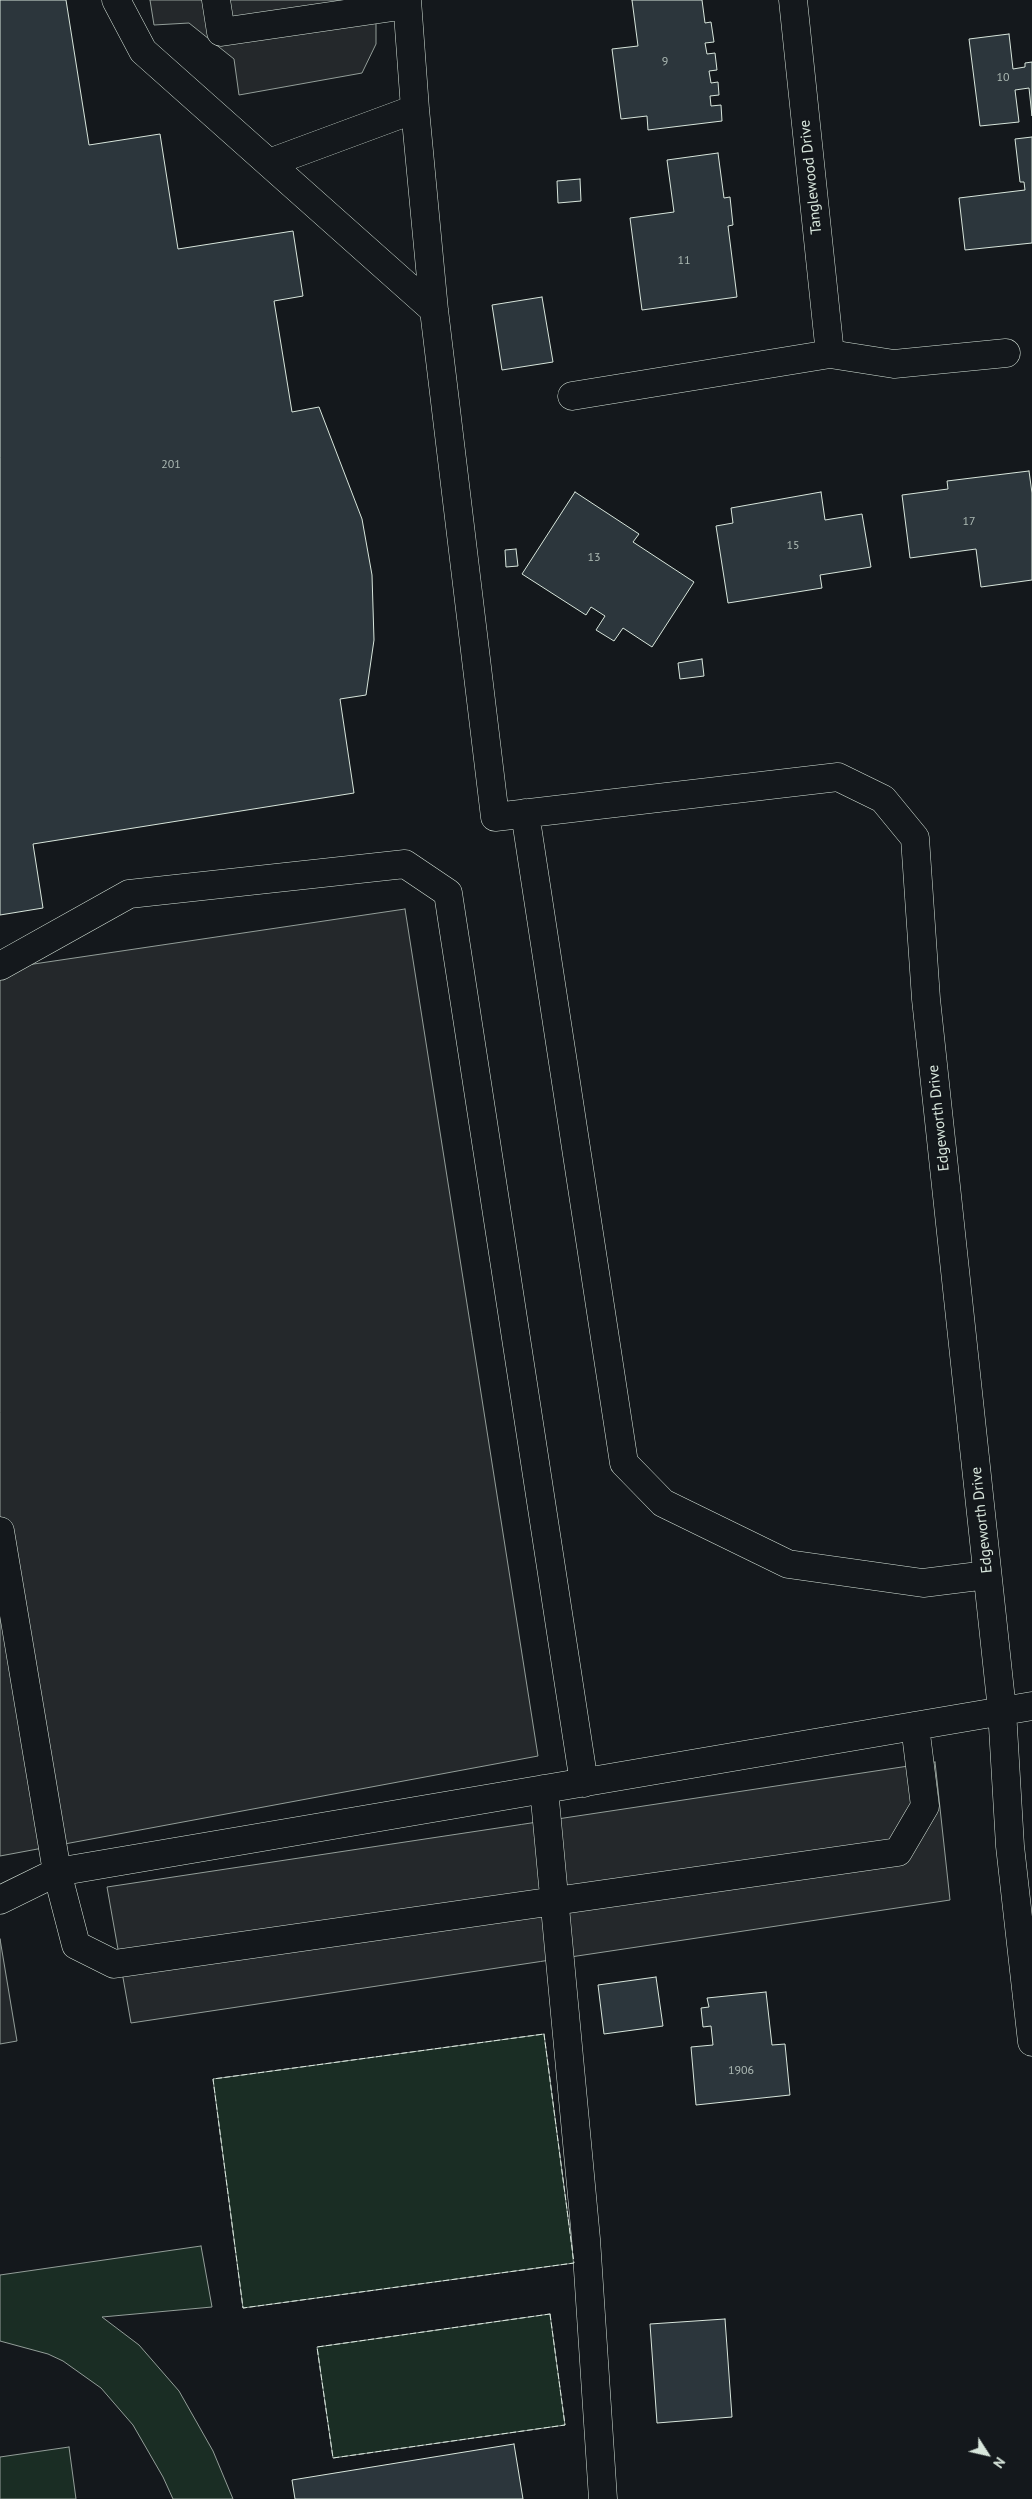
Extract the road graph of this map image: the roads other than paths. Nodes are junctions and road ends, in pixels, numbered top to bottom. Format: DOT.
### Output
graph roads {
  1 [pos="116,0"];
  2 [pos="216,0"];
  3 [pos="793,0"];
  4 [pos="407,2"];
  5 [pos="321,9"];
  6 [pos="415,109"];
  7 [pos="269,164"];
  8 [pos="434,310"];
  9 [pos="1006,353"];
  10 [pos="830,354"];
  11 [pos="572,396"];
  12 [pos="525,813"];
  13 [pos="0,966"];
  14 [pos="0,1531"];
  15 [pos="987,1575"];
  16 [pos="1032,1706"];
  17 [pos="1002,1710"];
  18 [pos="915,1726"];
  19 [pos="584,1783"];
  20 [pos="544,1789"];
  21 [pos="57,1872"];
  22 [pos="0,1900"];
  23 [pos="556,1902"];
  24 [pos="1032,2042"];
  25 [pos="603,2499"];
  1 -- 7 [label="street"];
  2 -- 5 [label="street"];
  3 -- 10 [label="street, Tanglewood Drive"];
  4 -- 5 [label="street"];
  4 -- 6 [label="street"];
  6 -- 7 [label="street"];
  6 -- 8 [label="street"];
  7 -- 8 [label="street"];
  8 -- 12 [label="street, Edgeworth Drive"];
  9 -- 10 [label="street"];
  10 -- 11 [label="street"];
  12 -- 15 [label="street"];
  12 -- 15 [label="street, Edgeworth Drive"];
  13 -- 19 [label="street"];
  14 -- 21 [label="street"];
  15 -- 17 [label="street, Edgeworth Drive"];
  16 -- 17 [label="street"];
  17 -- 18 [label="street"];
  17 -- 24 [label="street, Edgeworth Drive"];
  18 -- 19 [label="street"];
  18 -- 23 [label="street"];
  19 -- 20 [label="street"];
  20 -- 21 [label="street"];
  20 -- 23 [label="street"];
  21 -- 22 [label="street"];
  21 -- 23 [label="street"];
  23 -- 25 [label="street"];
}
